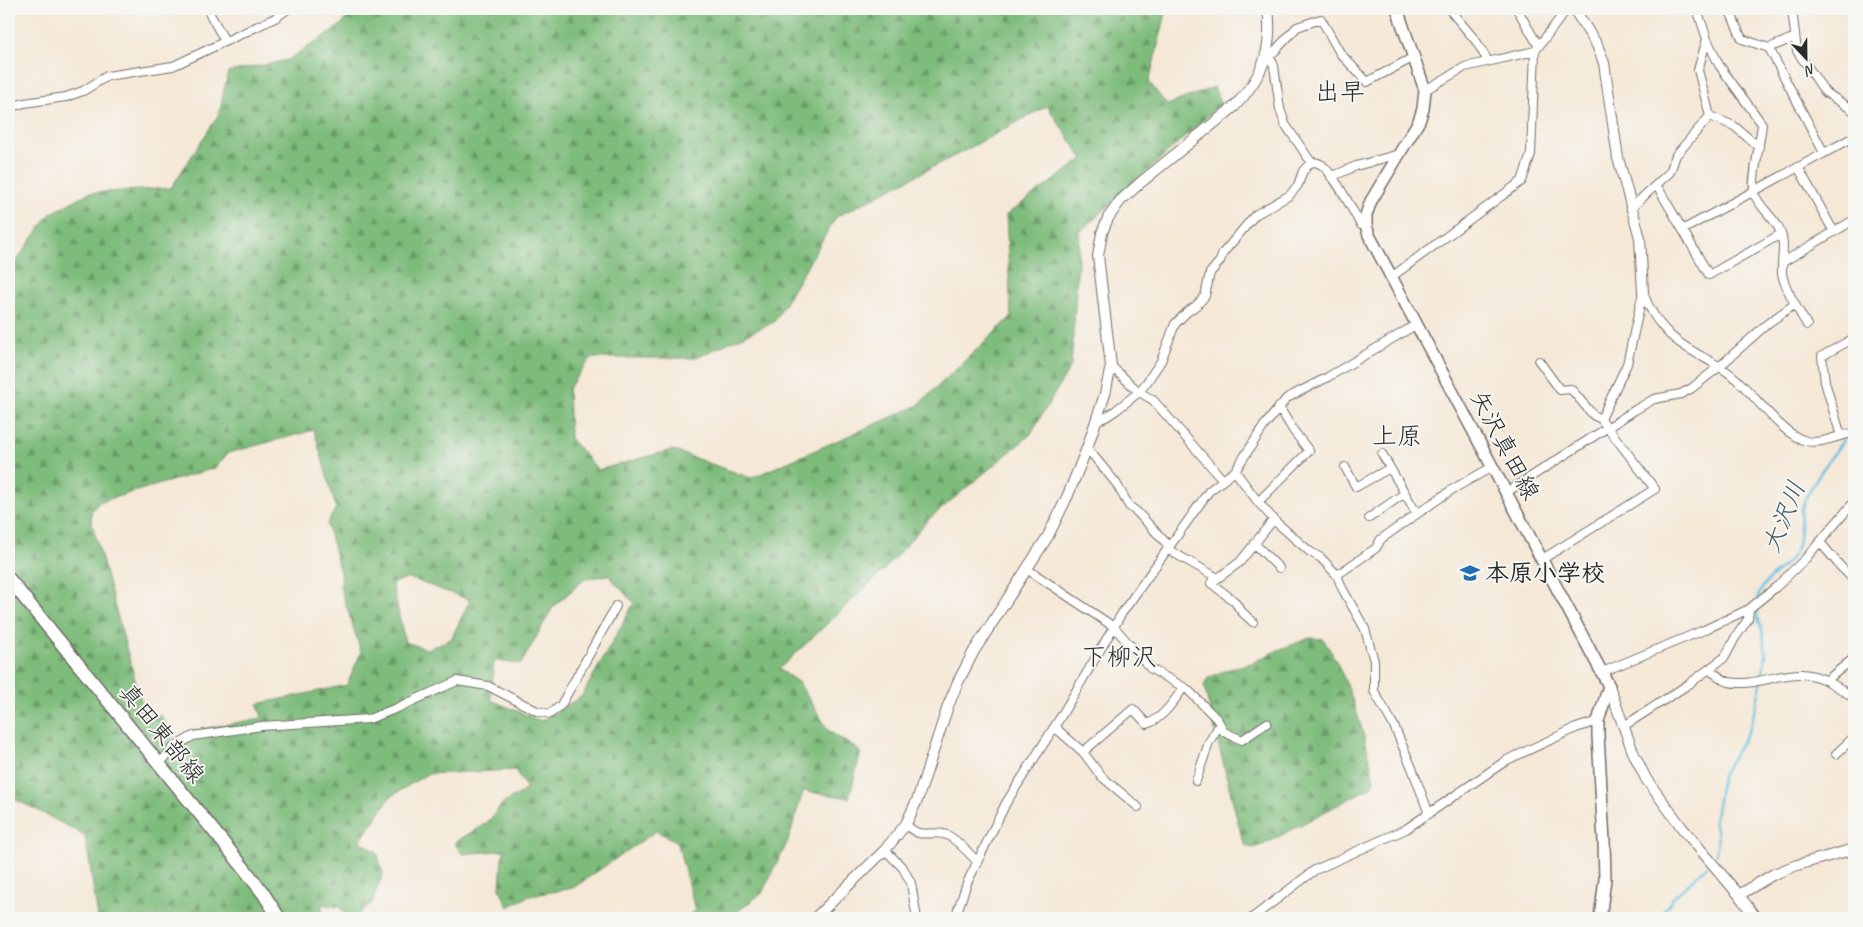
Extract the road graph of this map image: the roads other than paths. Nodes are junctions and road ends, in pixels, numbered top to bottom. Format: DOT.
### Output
graph roads {
  1 [pos="207,9"];
  2 [pos="288,9"];
  3 [pos="1268,9"];
  4 [pos="1397,9"];
  5 [pos="1448,9"];
  6 [pos="1517,9"];
  7 [pos="1567,9"];
  8 [pos="1574,9"];
  9 [pos="1697,9"];
  10 [pos="1729,9"];
  11 [pos="1792,9"];
  12 [pos="1795,37"];
  13 [pos="1707,39"];
  14 [pos="225,41"];
  15 [pos="1537,48"];
  16 [pos="1769,48"];
  17 [pos="1414,57"];
  18 [pos="1266,58"];
  19 [pos="1488,61"];
  20 [pos="1425,90"];
  21 [pos="1854,98"];
  22 [pos="9,108"];
  23 [pos="1852,109"];
  24 [pos="1710,116"];
  25 [pos="1854,137"];
  26 [pos="1759,147"];
  27 [pos="1824,153"];
  28 [pos="1400,154"];
  29 [pos="1311,162"];
  30 [pos="1798,167"];
  31 [pos="1331,177"];
  32 [pos="1657,186"];
  33 [pos="1753,192"];
  34 [pos="1631,208"];
  35 [pos="1854,220"];
  36 [pos="1366,225"];
  37 [pos="1684,229"];
  38 [pos="1834,232"];
  39 [pos="1781,234"];
  40 [pos="1783,262"];
  41 [pos="1390,278"];
  42 [pos="1643,292"];
  43 [pos="1795,304"];
  44 [pos="1417,324"];
  45 [pos="1807,325"];
  46 [pos="1854,338"];
  47 [pos="1539,361"];
  48 [pos="1111,366"];
  49 [pos="1720,366"];
  50 [pos="1139,392"];
  51 [pos="1279,408"];
  52 [pos="1601,419"];
  53 [pos="1095,421"];
  54 [pos="1606,427"];
  55 [pos="1854,433"];
  56 [pos="1840,436"];
  57 [pos="1087,448"];
  58 [pos="1382,454"];
  59 [pos="1345,467"];
  60 [pos="1492,467"];
  61 [pos="1390,468"];
  62 [pos="1235,471"];
  63 [pos="1223,480"];
  64 [pos="1507,492"];
  65 [pos="1405,493"];
  66 [pos="1258,502"];
  67 [pos="1854,502"];
  68 [pos="1417,514"];
  69 [pos="1370,518"];
  70 [pos="1274,519"];
  71 [pos="1820,542"];
  72 [pos="1254,543"];
  73 [pos="1168,548"];
  74 [pos="1541,560"];
  75 [pos="1279,568"];
  76 [pos="1027,569"];
  77 [pos="1337,575"];
  78 [pos="1218,578"];
  79 [pos="9,579"];
  80 [pos="1854,580"];
  81 [pos="616,606"];
  82 [pos="1749,609"];
  83 [pos="1253,622"];
  84 [pos="1114,626"];
  85 [pos="1854,658"];
  86 [pos="1709,670"];
  87 [pos="1602,672"];
  88 [pos="1827,680"];
  89 [pos="1609,686"];
  90 [pos="1184,687"];
  91 [pos="1854,698"];
  92 [pos="1598,721"];
  93 [pos="1267,723"];
  94 [pos="1220,724"];
  95 [pos="1056,725"];
  96 [pos="1624,726"];
  97 [pos="1854,737"];
  98 [pos="1084,752"];
  99 [pos="1836,754"];
  100 [pos="160,763"];
  101 [pos="1196,781"];
  102 [pos="1138,807"];
  103 [pos="1429,814"];
  104 [pos="906,824"];
  105 [pos="1854,849"];
  106 [pos="885,850"];
  107 [pos="977,861"];
  108 [pos="1739,895"];
  109 [pos="279,918"];
  110 [pos="815,918"];
  111 [pos="916,918"];
  112 [pos="955,918"];
  113 [pos="1252,918"];
  114 [pos="1600,918"];
  115 [pos="1756,918"];
  1 -- 14 [label="street"];
  2 -- 14 [label="street"];
  3 -- 18 [label="street"];
  4 -- 17 [label="main road"];
  5 -- 19 [label="street"];
  6 -- 15 [label="street"];
  7 -- 15 [label="street"];
  8 -- 34 [label="street"];
  9 -- 13 [label="street"];
  10 -- 16 [label="street"];
  11 -- 12 [label="street"];
  12 -- 16 [label="street"];
  12 -- 23 [label="street"];
  13 -- 24 [label="street"];
  13 -- 26 [label="street"];
  14 -- 22 [label="street"];
  15 -- 19 [label="street"];
  15 -- 41 [label="street"];
  16 -- 27 [label="street"];
  17 -- 18 [label="street"];
  17 -- 20 [label="main road"];
  18 -- 29 [label="street"];
  18 -- 48 [label="street"];
  19 -- 20 [label="street"];
  20 -- 28 [label="main road"];
  21 -- 23 [label="street"];
  24 -- 26 [label="street"];
  24 -- 32 [label="street"];
  25 -- 27 [label="street"];
  26 -- 33 [label="street"];
  27 -- 30 [label="street"];
  28 -- 31 [label="street"];
  28 -- 36 [label="main road"];
  29 -- 31 [label="street"];
  29 -- 50 [label="street"];
  30 -- 33 [label="street"];
  30 -- 38 [label="street"];
  31 -- 36 [label="street"];
  32 -- 34 [label="street"];
  32 -- 37 [label="street"];
  33 -- 37 [label="street"];
  33 -- 39 [label="street"];
  34 -- 42 [label="street"];
  35 -- 38 [label="street"];
  36 -- 41 [label="main road, 矢沢真田線"];
  37 -- 39 [label="street"];
  38 -- 40 [label="street"];
  39 -- 40 [label="street"];
  40 -- 43 [label="street"];
  41 -- 44 [label="main road, 矢沢真田線"];
  42 -- 49 [label="street"];
  42 -- 52 [label="street"];
  43 -- 45 [label="street"];
  43 -- 49 [label="street"];
  44 -- 51 [label="street"];
  44 -- 60 [label="main road, 矢沢真田線"];
  46 -- 56 [label="street"];
  47 -- 52 [label="street"];
  48 -- 50 [label="street"];
  48 -- 53 [label="street"];
  49 -- 54 [label="street"];
  49 -- 56 [label="street"];
  50 -- 53 [label="street"];
  50 -- 63 [label="street"];
  51 -- 62 [label="street"];
  51 -- 66 [label="street"];
  52 -- 54 [label="street"];
  53 -- 57 [label="street"];
  54 -- 64 [label="street"];
  54 -- 74 [label="street"];
  55 -- 56 [label="street"];
  57 -- 73 [label="street"];
  57 -- 76 [label="street"];
  58 -- 61 [label="street"];
  59 -- 61 [label="street"];
  60 -- 64 [label="main road, 矢沢真田線"];
  60 -- 68 [label="street"];
  61 -- 65 [label="street"];
  62 -- 63 [label="street"];
  62 -- 66 [label="street"];
  63 -- 73 [label="street"];
  64 -- 74 [label="main road, 矢沢真田線"];
  65 -- 68 [label="street"];
  65 -- 69 [label="street"];
  66 -- 70 [label="street"];
  67 -- 71 [label="street"];
  68 -- 77 [label="street"];
  70 -- 72 [label="street"];
  70 -- 77 [label="street"];
  71 -- 80 [label="street"];
  71 -- 82 [label="street"];
  72 -- 75 [label="street"];
  72 -- 78 [label="street"];
  73 -- 78 [label="street"];
  73 -- 84 [label="street"];
  74 -- 87 [label="main road, 矢沢真田線"];
  76 -- 84 [label="street"];
  76 -- 104 [label="street"];
  77 -- 103 [label="street"];
  78 -- 83 [label="street"];
  79 -- 100 [label="main road, 真田東部線"];
  81 -- 100 [label="street"];
  82 -- 86 [label="street"];
  82 -- 87 [label="street"];
  84 -- 90 [label="street"];
  84 -- 95 [label="street"];
  85 -- 88 [label="street"];
  86 -- 88 [label="street"];
  86 -- 96 [label="street"];
  87 -- 89 [label="main road, 矢沢真田線"];
  88 -- 91 [label="street"];
  89 -- 92 [label="main road"];
  89 -- 96 [label="street"];
  90 -- 94 [label="street"];
  90 -- 98 [label="street"];
  92 -- 103 [label="street"];
  92 -- 114 [label="main road"];
  93 -- 94 [label="street"];
  94 -- 101 [label="street"];
  95 -- 98 [label="street"];
  95 -- 107 [label="street"];
  96 -- 108 [label="street"];
  97 -- 99 [label="street"];
  98 -- 102 [label="street"];
  100 -- 109 [label="main road, 真田東部線"];
  103 -- 113 [label="street"];
  104 -- 106 [label="street"];
  104 -- 107 [label="street"];
  105 -- 108 [label="street"];
  106 -- 110 [label="street"];
  106 -- 111 [label="street"];
  107 -- 112 [label="street"];
  108 -- 115 [label="street"];
}
